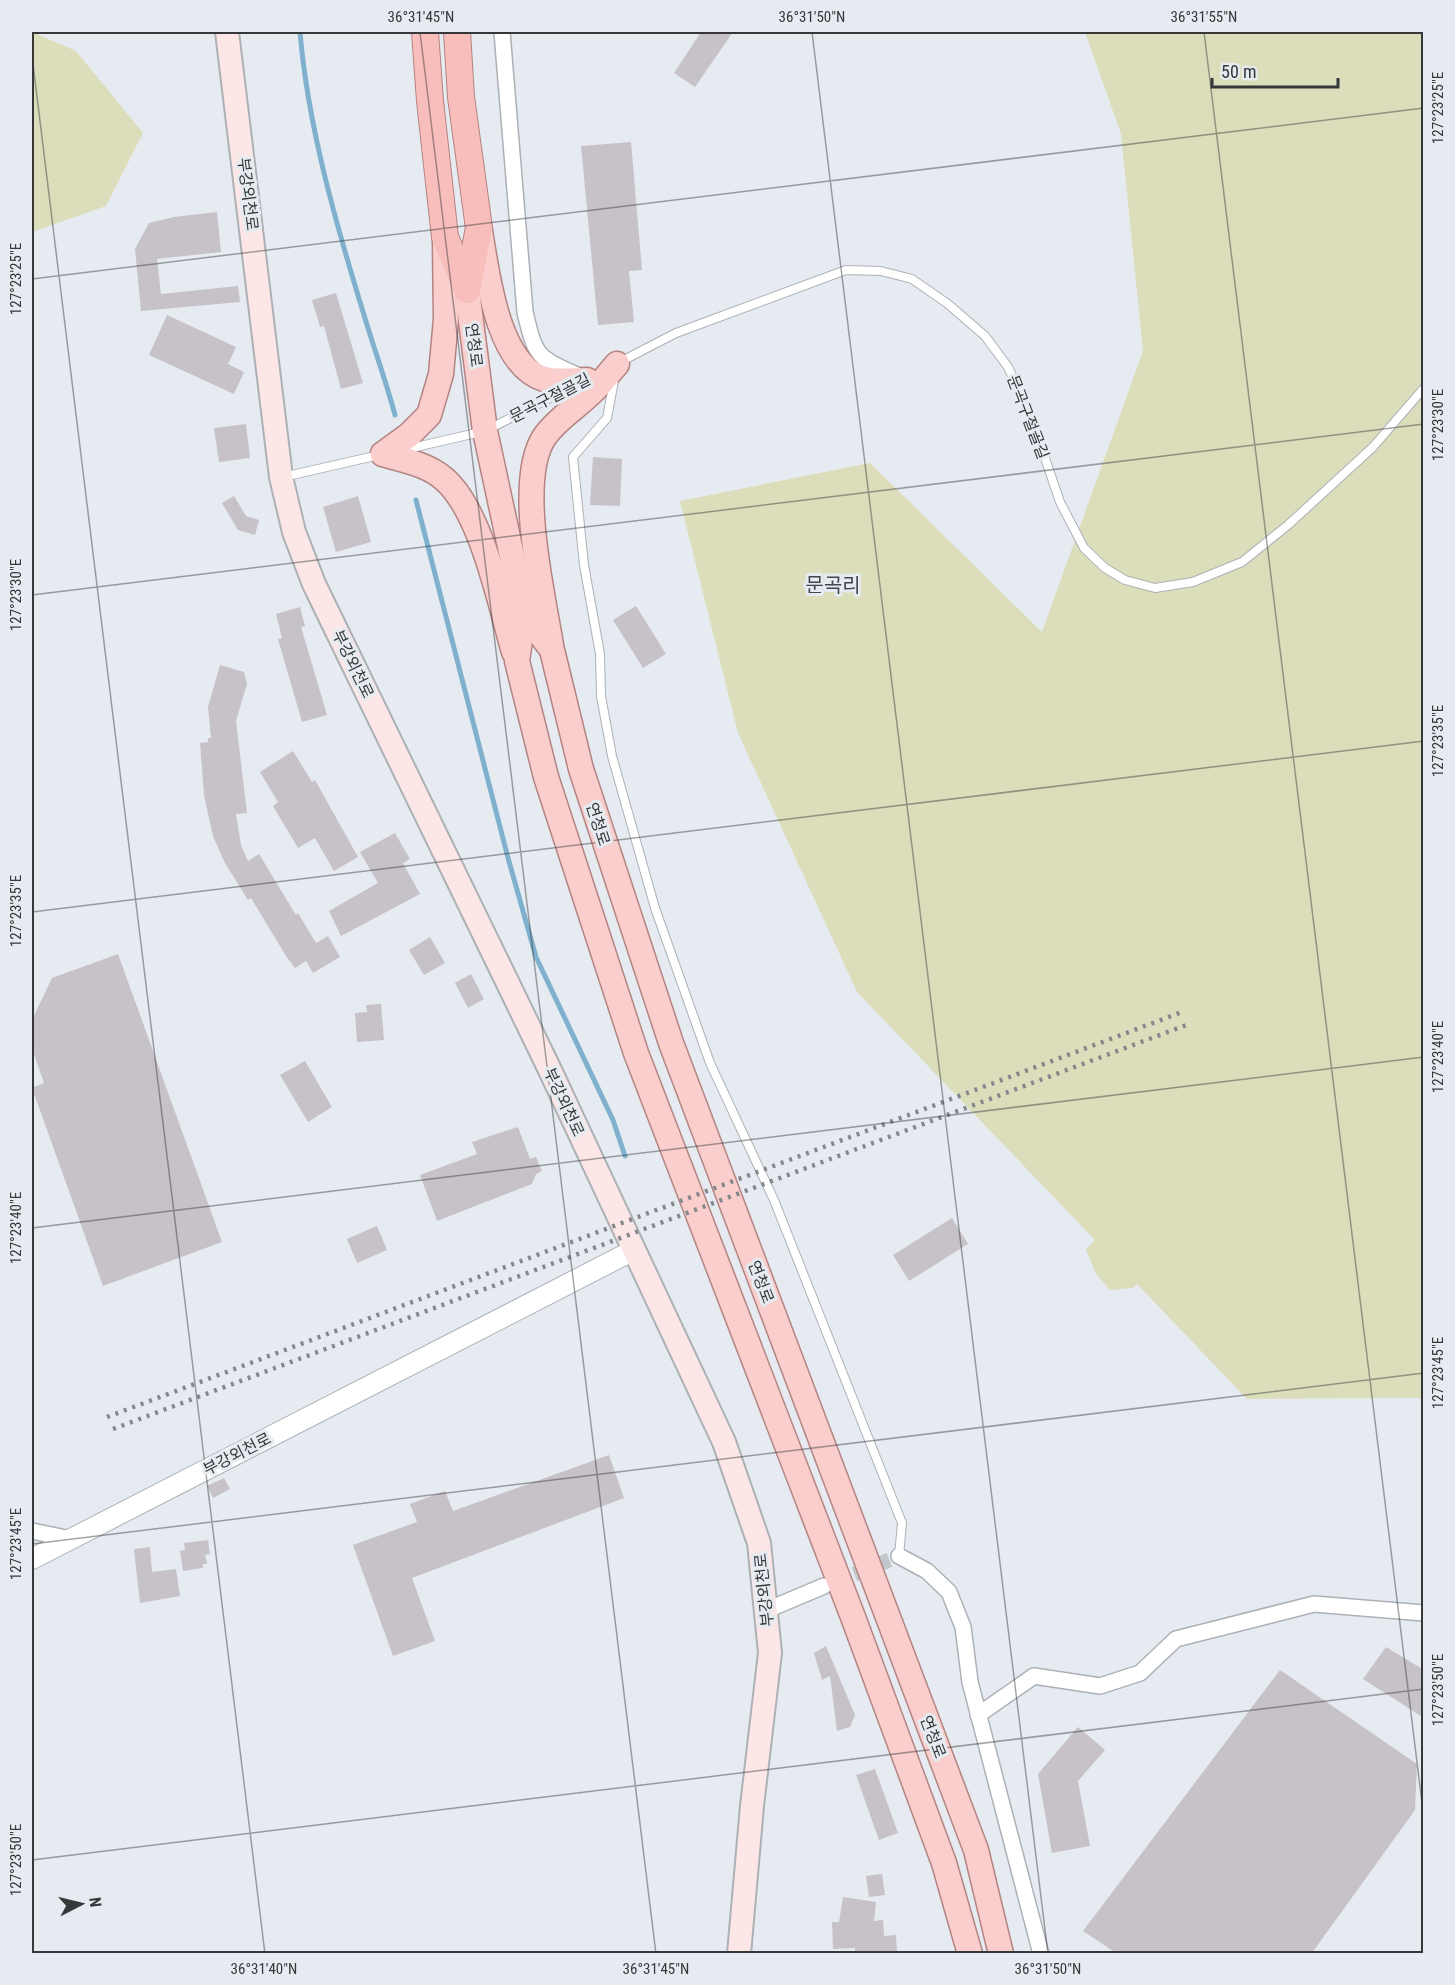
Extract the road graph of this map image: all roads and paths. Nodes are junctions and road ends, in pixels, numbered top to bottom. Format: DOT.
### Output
graph roads {
  1 [pos="227,32"];
  2 [pos="425,32"];
  3 [pos="457,32"];
  4 [pos="502,32"];
  5 [pos="479,228"];
  6 [pos="445,237"];
  7 [pos="467,290"];
  8 [pos="617,364"];
  9 [pos="586,380"];
  10 [pos="1424,387"];
  11 [pos="485,431"];
  12 [pos="383,454"];
  13 [pos="281,477"];
  14 [pos="524,612"];
  15 [pos="552,650"];
  16 [pos="517,661"];
  17 [pos="634,1250"];
  18 [pos="32,1531"];
  19 [pos="71,1539"];
  20 [pos="899,1556"];
  21 [pos="32,1559"];
  22 [pos="824,1586"];
  23 [pos="768,1610"];
  24 [pos="1424,1613"];
  25 [pos="978,1715"];
  26 [pos="740,1953"];
  27 [pos="970,1953"];
  28 [pos="1002,1953"];
  29 [pos="1041,1953"];
  1 -- 13 [label="main road, 부강외천로"];
  2 -- 6 [label="highway, 연청로"];
  3 -- 5 [label="highway, 연청로"];
  4 -- 9 [label="street"];
  5 -- 7 [label="highway, 연청로"];
  5 -- 9 [label="main road"];
  6 -- 7 [label="highway, 연청로"];
  6 -- 12 [label="main road"];
  7 -- 11 [label="main road, 연청로"];
  8 -- 9 [label="lane, 문곡구절골길"];
  8 -- 10 [label="lane, 문곡구절골길"];
  8 -- 15 [label="main road"];
  8 -- 20 [label="lane"];
  9 -- 11 [label="lane, 문곡구절골길"];
  11 -- 12 [label="lane, 문곡구절골길"];
  11 -- 14 [label="main road, 연청로"];
  12 -- 13 [label="lane, 문곡구절골길"];
  12 -- 16 [label="main road"];
  13 -- 17 [label="main road, 부강외천로"];
  14 -- 15 [label="main road, 연청로"];
  14 -- 16 [label="main road, 연청로"];
  15 -- 28 [label="main road, 연청로"];
  16 -- 27 [label="main road, 연청로"];
  17 -- 19 [label="street, 부강외천로"];
  17 -- 23 [label="main road, 부강외천로"];
  18 -- 19 [label="street"];
  19 -- 21 [label="street, 부강외천로"];
  20 -- 25 [label="street"];
  22 -- 23 [label="street"];
  23 -- 26 [label="main road, 부강외천로"];
  24 -- 25 [label="street"];
  25 -- 29 [label="street"];
}
